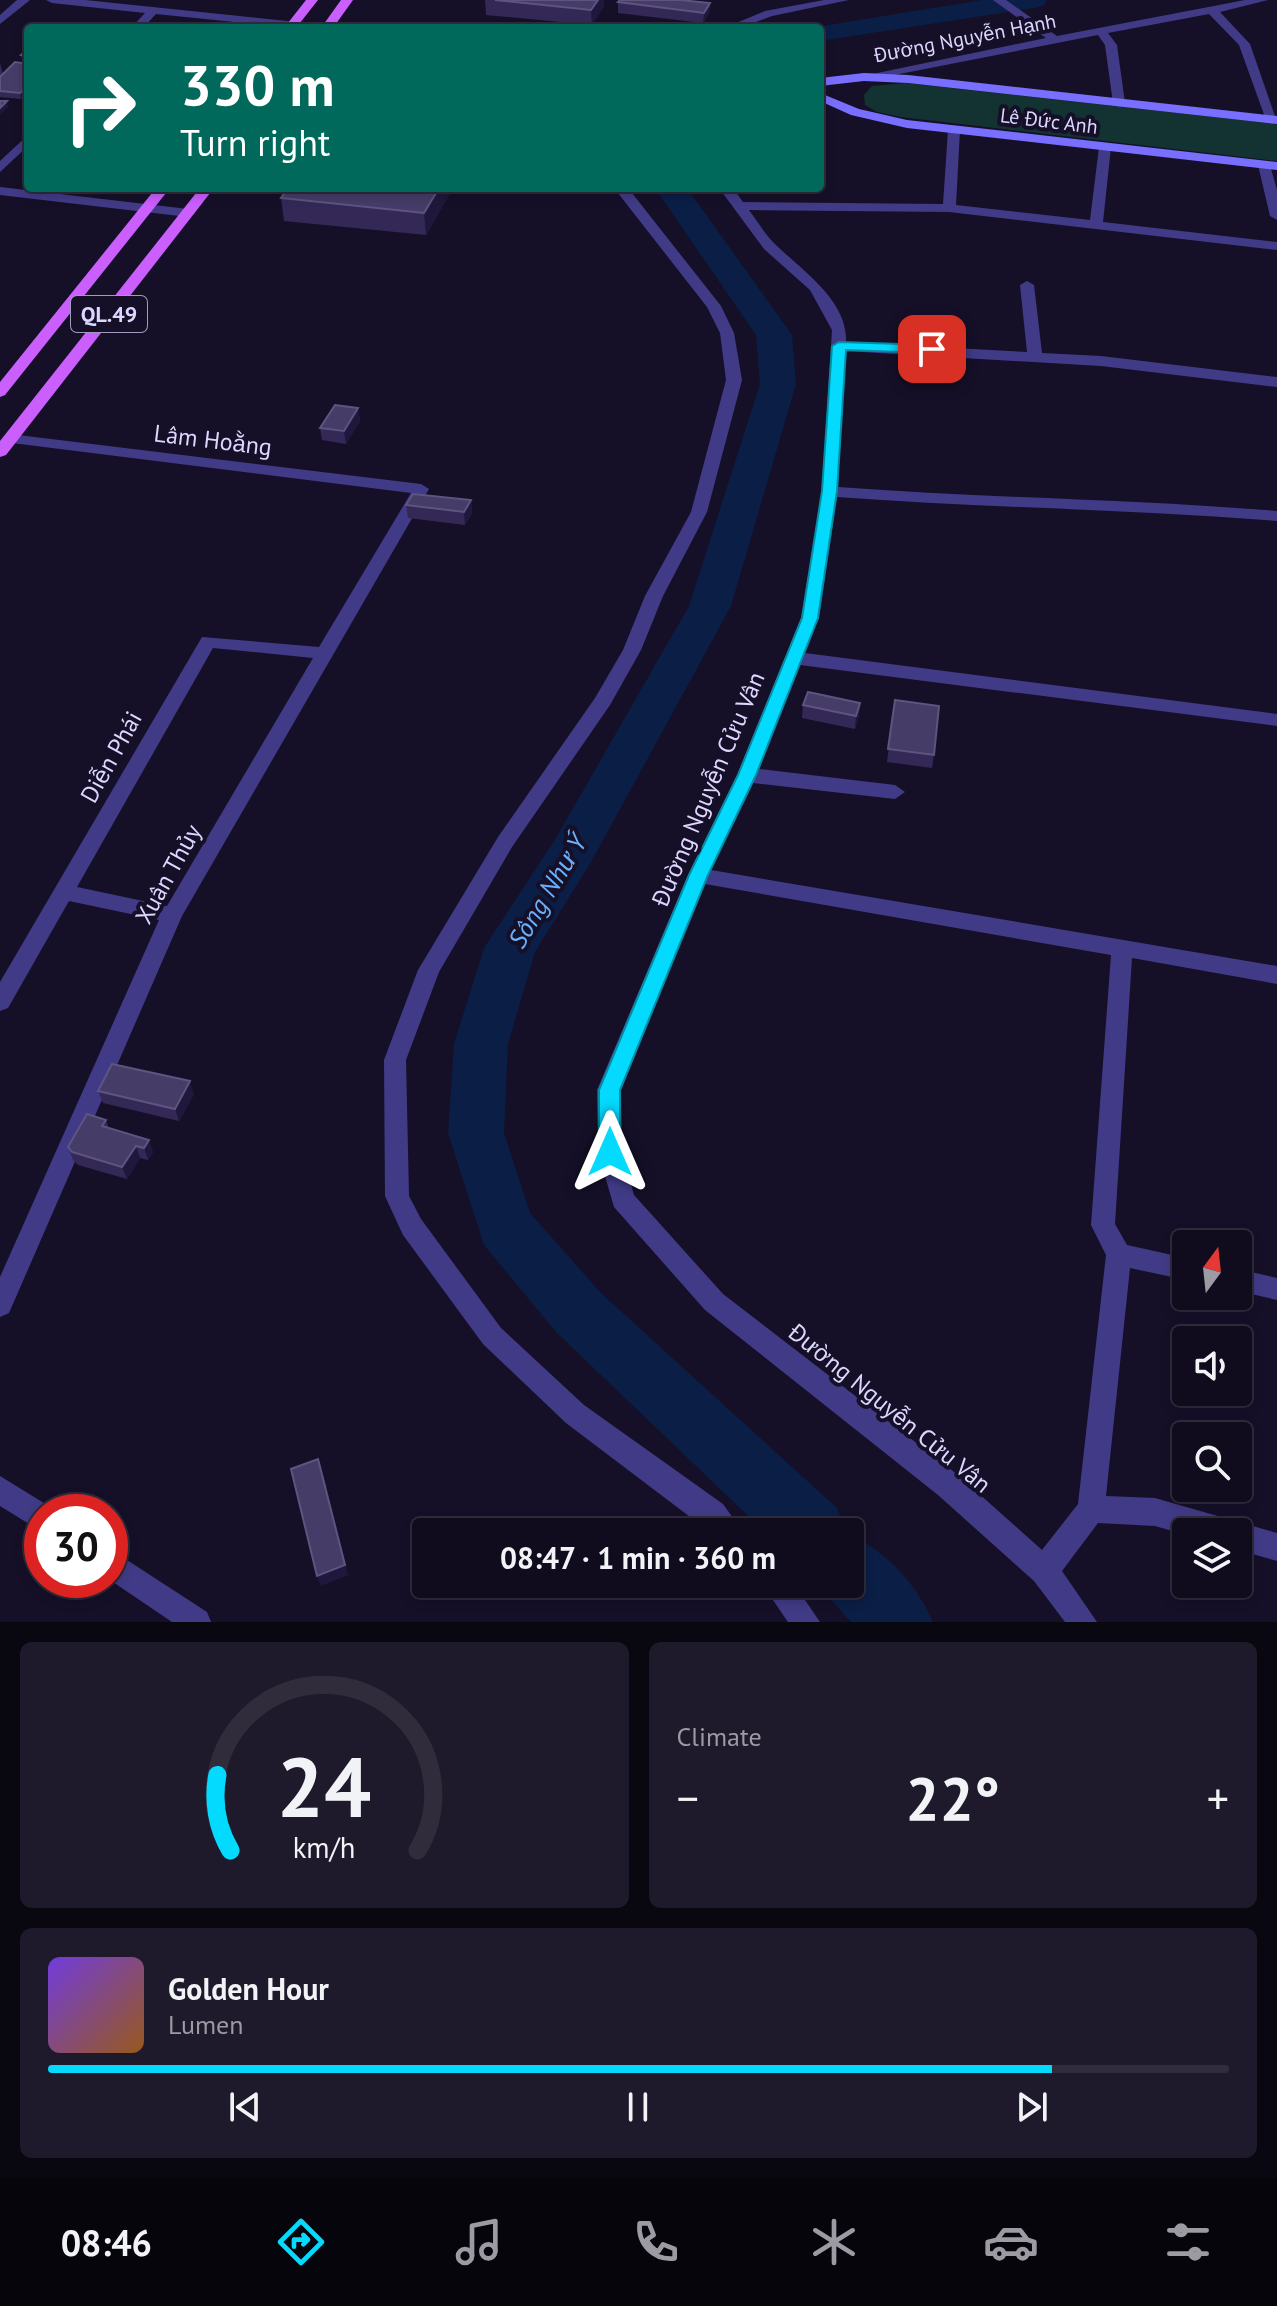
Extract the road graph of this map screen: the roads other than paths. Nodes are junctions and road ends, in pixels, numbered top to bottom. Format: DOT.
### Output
graph roads {
  1 [pos="24,0"];
  2 [pos="52,0"];
  3 [pos="312,0"];
  4 [pos="347,0"];
  5 [pos="798,0"];
  6 [pos="843,0"];
  7 [pos="999,0"];
  8 [pos="1262,0"];
  9 [pos="812,4"];
  10 [pos="154,10"];
  11 [pos="1213,11"];
  12 [pos="0,21"];
  13 [pos="141,24"];
  14 [pos="275,24"];
  15 [pos="294,24"];
  16 [pos="329,24"];
  17 [pos="740,24"];
  18 [pos="1101,32"];
  19 [pos="1053,38"];
  20 [pos="864,77"];
  21 [pos="824,82"];
  22 [pos="824,99"];
  23 [pos="1119,103"];
  24 [pos="1274,120"];
  25 [pos="954,130"];
  26 [pos="24,143"];
  27 [pos="1105,147"];
  28 [pos="1271,166"];
  29 [pos="0,168"];
  30 [pos="0,191"];
  31 [pos="160,192"];
  32 [pos="204,192"];
  33 [pos="624,192"];
  34 [pos="732,197"];
  35 [pos="148,208"];
  36 [pos="949,208"];
  37 [pos="188,213"];
  38 [pos="1277,216"];
  39 [pos="1096,226"];
  40 [pos="1277,246"];
  41 [pos="1027,285"];
  42 [pos="839,346"];
  43 [pos="1035,356"];
  44 [pos="1277,382"];
  45 [pos="0,392"];
  46 [pos="3,443"];
  47 [pos="421,489"];
  48 [pos="830,491"];
  49 [pos="1277,516"];
  50 [pos="327,654"];
  51 [pos="793,658"];
  52 [pos="1277,720"];
  53 [pos="747,775"];
  54 [pos="895,792"];
  55 [pos="698,875"];
  56 [pos="66,892"];
  57 [pos="172,915"];
  58 [pos="1122,950"];
  59 [pos="1277,975"];
  60 [pos="0,1002"];
  61 [pos="1119,1254"];
  62 [pos="1172,1266"];
  63 [pos="1252,1283"];
  64 [pos="1277,1289"];
  65 [pos="0,1305"];
  66 [pos="0,1490"];
  67 [pos="24,1506"];
  68 [pos="1091,1509"];
  69 [pos="717,1518"];
  70 [pos="1176,1518"];
  71 [pos="1252,1540"];
  72 [pos="1277,1547"];
  73 [pos="1044,1571"];
  74 [pos="128,1575"];
  75 [pos="787,1598"];
  76 [pos="197,1622"];
  77 [pos="806,1622"];
  78 [pos="1083,1622"];
  1 -- 12 [label="street"];
  2 -- 10 [label="street"];
  3 -- 15 [label="main road"];
  4 -- 16 [label="main road"];
  5 -- 9 [label="street"];
  6 -- 9 [label="street"];
  7 -- 19 [label="street"];
  8 -- 11 [label="street, Đường Nguyễn Hạnh"];
  9 -- 17 [label="street"];
  10 -- 13 [label="street"];
  10 -- 14 [label="street"];
  11 -- 18 [label="street, Đường Nguyễn Hạnh"];
  11 -- 24 [label="street"];
  18 -- 19 [label="street, Đường Nguyễn Hạnh"];
  18 -- 23 [label="street"];
  19 -- 20 [label="street, Đường Nguyễn Hạnh"];
  20 -- 21 [label="street, Lê Đức Anh"];
  20 -- 23 [label="street, Lê Đức Anh"];
  22 -- 25 [label="street, Lê Đức Anh"];
  23 -- 24 [label="street, Lê Đức Anh"];
  25 -- 27 [label="street, Lê Đức Anh"];
  25 -- 36 [label="street"];
  26 -- 29 [label="street"];
  27 -- 28 [label="street, Lê Đức Anh"];
  27 -- 39 [label="street"];
  28 -- 38 [label="street"];
  30 -- 35 [label="street"];
  31 -- 35 [label="main road, QL.49"];
  32 -- 37 [label="main road, QL.49"];
  33 -- 69 [label="street"];
  34 -- 36 [label="street"];
  34 -- 42 [label="street, Đường Nguyễn Cửu Vân"];
  35 -- 37 [label="street"];
  35 -- 45 [label="main road, QL.49"];
  36 -- 39 [label="street"];
  37 -- 46 [label="main road, QL.49"];
  39 -- 40 [label="street"];
  41 -- 43 [label="street"];
  42 -- 43 [label="street"];
  42 -- 48 [label="street, Đường Nguyễn Cửu Vân"];
  43 -- 44 [label="street"];
  46 -- 47 [label="street, Lâm Hoằng"];
  47 -- 50 [label="street, Xuân Thủy"];
  48 -- 49 [label="street"];
  48 -- 51 [label="street, Đường Nguyễn Cửu Vân"];
  50 -- 56 [label="street, Diễn Phái"];
  50 -- 57 [label="street, Xuân Thủy"];
  51 -- 52 [label="street"];
  51 -- 53 [label="street, Đường Nguyễn Cửu Vân"];
  53 -- 54 [label="street"];
  53 -- 55 [label="street, Đường Nguyễn Cửu Vân"];
  55 -- 58 [label="street"];
  55 -- 73 [label="street, Đường Nguyễn Cửu Vân"];
  56 -- 57 [label="street"];
  56 -- 60 [label="street, Diễn Phái"];
  57 -- 65 [label="street, Xuân Thủy"];
  58 -- 59 [label="street"];
  58 -- 61 [label="street"];
  61 -- 62 [label="street"];
  61 -- 68 [label="street"];
  63 -- 64 [label="street"];
  66 -- 67 [label="street"];
  68 -- 70 [label="street"];
  68 -- 73 [label="street"];
  71 -- 72 [label="street"];
  73 -- 78 [label="street, Đường Nguyễn Cửu Vân"];
  74 -- 76 [label="street"];
  75 -- 77 [label="street"];
}
